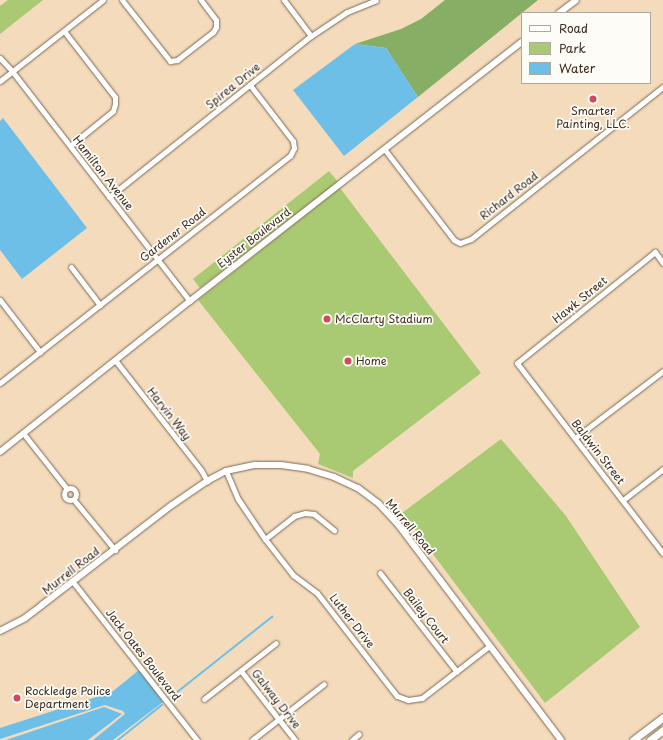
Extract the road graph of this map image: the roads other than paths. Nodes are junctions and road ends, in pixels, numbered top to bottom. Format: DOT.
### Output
graph roads {
  1 [pos="103,0"];
  2 [pos="122,0"];
  3 [pos="201,0"];
  4 [pos="284,0"];
  5 [pos="376,0"];
  6 [pos="576,0"];
  7 [pos="560,12"];
  8 [pos="64,31"];
  9 [pos="311,36"];
  10 [pos="521,43"];
  11 [pos="0,58"];
  12 [pos="12,71"];
  13 [pos="0,81"];
  14 [pos="250,85"];
  15 [pos="663,87"];
  16 [pos="70,146"];
  17 [pos="385,150"];
  18 [pos="109,197"];
  19 [pos="158,260"];
  20 [pos="663,263"];
  21 [pos="71,267"];
  22 [pos="0,300"];
  23 [pos="190,300"];
  24 [pos="100,305"];
  25 [pos="40,352"];
  26 [pos="115,360"];
  27 [pos="517,363"];
  28 [pos="663,371"];
  29 [pos="0,383"];
  30 [pos="23,434"];
  31 [pos="575,438"];
  32 [pos="0,452"];
  33 [pos="663,469"];
  34 [pos="226,471"];
  35 [pos="207,481"];
  36 [pos="66,489"];
  37 [pos="74,500"];
  38 [pos="623,500"];
  39 [pos="334,530"];
  40 [pos="265,539"];
  41 [pos="115,550"];
  42 [pos="663,553"];
  43 [pos="380,573"];
  44 [pos="73,582"];
  45 [pos="0,631"];
  46 [pos="276,643"];
  47 [pos="489,646"];
  48 [pos="241,671"];
  49 [pos="457,672"];
  50 [pos="324,684"];
  51 [pos="204,699"];
  52 [pos="663,717"];
  53 [pos="279,719"];
  54 [pos="663,729"];
  55 [pos="359,734"];
  56 [pos="653,738"];
  57 [pos="197,740"];
  58 [pos="252,740"];
  59 [pos="295,740"];
  60 [pos="352,740"];
  61 [pos="561,740"];
  62 [pos="633,740"];
  1 -- 8 [label="street"];
  2 -- 3 [label="street"];
  4 -- 9 [label="street"];
  5 -- 9 [label="street, Spirea Drive"];
  6 -- 7 [label="street"];
  8 -- 12 [label="street"];
  8 -- 16 [label="street"];
  9 -- 14 [label="street, Spirea Drive"];
  10 -- 17 [label="street, Eyster Boulevard"];
  11 -- 12 [label="street, Hamilton Avenue"];
  12 -- 13 [label="street"];
  12 -- 16 [label="street, Hamilton Avenue"];
  14 -- 18 [label="street, Spirea Drive"];
  14 -- 19 [label="street, Gardener Road"];
  15 -- 17 [label="street, Richard Road"];
  16 -- 18 [label="street, Hamilton Avenue"];
  17 -- 23 [label="street, Eyster Boulevard"];
  18 -- 19 [label="street, Hamilton Avenue"];
  19 -- 23 [label="street, Hamilton Avenue"];
  19 -- 24 [label="street, Gardener Road"];
  20 -- 27 [label="street, Hawk Street"];
  21 -- 24 [label="street"];
  22 -- 25 [label="street"];
  23 -- 26 [label="street, Eyster Boulevard"];
  24 -- 25 [label="street, Gardener Road"];
  25 -- 29 [label="street, Gardener Road"];
  26 -- 30 [label="street, Eyster Boulevard"];
  26 -- 35 [label="street, Harvin Way"];
  27 -- 31 [label="street, Baldwin Street"];
  28 -- 31 [label="street"];
  30 -- 32 [label="street, Eyster Boulevard"];
  30 -- 36 [label="street"];
  31 -- 38 [label="street, Baldwin Street"];
  33 -- 38 [label="street"];
  34 -- 35 [label="street, Murrell Road"];
  34 -- 40 [label="street, Luther Drive"];
  34 -- 47 [label="street, Murrell Road"];
  35 -- 41 [label="street, Murrell Road"];
  36 -- 37 [label="street"];
  36 -- 37 [label="street"];
  37 -- 41 [label="street"];
  38 -- 42 [label="street, Baldwin Street"];
  39 -- 40 [label="street"];
  40 -- 49 [label="street, Luther Drive"];
  41 -- 44 [label="street, Murrell Road"];
  43 -- 49 [label="street, Bailey Court"];
  44 -- 45 [label="street, Murrell Road"];
  44 -- 57 [label="street, Jack Oates Boulevard"];
  46 -- 48 [label="street"];
  47 -- 49 [label="street, Luther Drive"];
  47 -- 61 [label="street, Murrell Road"];
  48 -- 51 [label="street"];
  48 -- 53 [label="street, Galway Drive"];
  50 -- 53 [label="street"];
  52 -- 62 [label="main road"];
  53 -- 58 [label="street"];
  53 -- 59 [label="street, Galway Drive"];
  54 -- 56 [label="main road"];
  55 -- 60 [label="street"];
}
